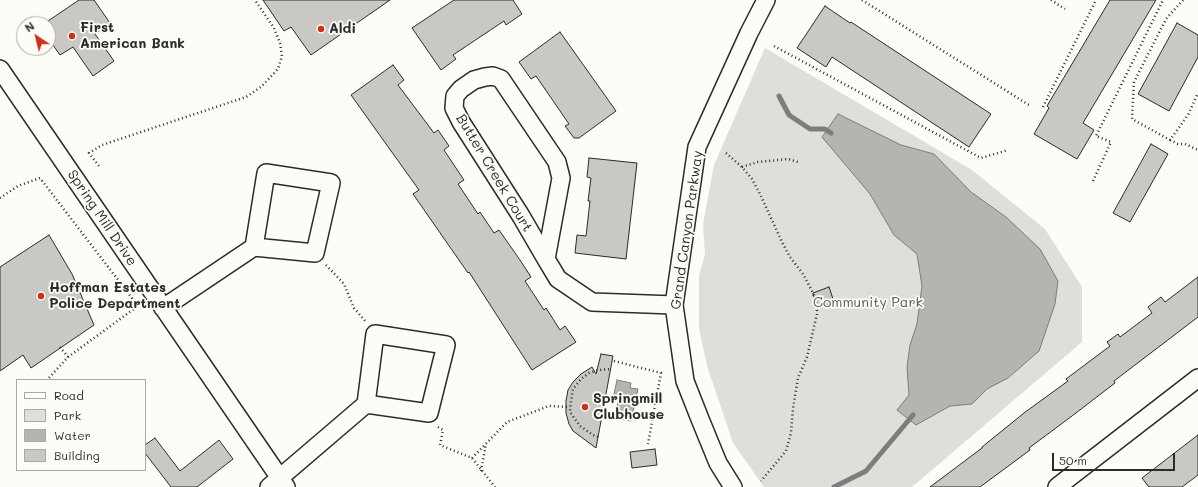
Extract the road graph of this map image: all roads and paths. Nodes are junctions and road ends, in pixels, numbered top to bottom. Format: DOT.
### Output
graph roads {
  1 [pos="255,0"];
  2 [pos="766,0"];
  3 [pos="862,0"];
  4 [pos="1051,0"];
  5 [pos="1096,0"];
  6 [pos="1164,0"];
  7 [pos="1183,0"];
  8 [pos="1065,8"];
  9 [pos="774,46"];
  10 [pos="0,69"];
  11 [pos="1198,94"];
  12 [pos="1029,105"];
  13 [pos="1043,107"];
  14 [pos="1170,140"];
  15 [pos="1008,150"];
  16 [pos="1198,150"];
  17 [pos="726,153"];
  18 [pos="798,162"];
  19 [pos="99,166"];
  20 [pos="742,167"];
  21 [pos="1093,181"];
  22 [pos="0,198"];
  23 [pos="254,247"];
  24 [pos="314,253"];
  25 [pos="546,259"];
  26 [pos="674,305"];
  27 [pos="163,308"];
  28 [pos="375,334"];
  29 [pos="60,347"];
  30 [pos="68,357"];
  31 [pos="614,361"];
  32 [pos="611,369"];
  33 [pos="1198,378"];
  34 [pos="48,379"];
  35 [pos="366,404"];
  36 [pos="570,407"];
  37 [pos="429,413"];
  38 [pos="598,437"];
  39 [pos="486,444"];
  40 [pos="648,444"];
  41 [pos="472,458"];
  42 [pos="481,471"];
  43 [pos="761,481"];
  44 [pos="278,484"];
  45 [pos="495,487"];
  46 [pos="733,487"];
  47 [pos="1058,487"];
  1 -- 19 [label="path"];
  2 -- 26 [label="street, Grand Canyon Parkway"];
  3 -- 12 [label="path"];
  4 -- 8 [label="path"];
  5 -- 13 [label="path"];
  6 -- 21 [label="path"];
  7 -- 14 [label="path"];
  9 -- 15 [label="path"];
  10 -- 27 [label="street, Spring Mill Drive"];
  11 -- 14 [label="path"];
  14 -- 16 [label="path"];
  17 -- 20 [label="path"];
  18 -- 20 [label="path"];
  20 -- 43 [label="path"];
  22 -- 30 [label="path"];
  23 -- 24 [label="street"];
  23 -- 24 [label="street"];
  23 -- 27 [label="street"];
  24 -- 28 [label="path"];
  25 -- 25 [label="street, Butter Creek Court"];
  25 -- 26 [label="street, Butter Creek Court"];
  26 -- 46 [label="street, Grand Canyon Parkway"];
  27 -- 44 [label="street, Spring Mill Drive"];
  28 -- 35 [label="street"];
  28 -- 37 [label="street"];
  29 -- 30 [label="path"];
  30 -- 34 [label="path"];
  31 -- 40 [label="path"];
  32 -- 36 [label="path"];
  33 -- 47 [label="street"];
  35 -- 37 [label="street"];
  35 -- 44 [label="street"];
  36 -- 38 [label="path"];
  36 -- 39 [label="path"];
  37 -- 41 [label="path"];
  39 -- 41 [label="path"];
  39 -- 42 [label="path"];
  41 -- 42 [label="path"];
  42 -- 45 [label="path"];
}
